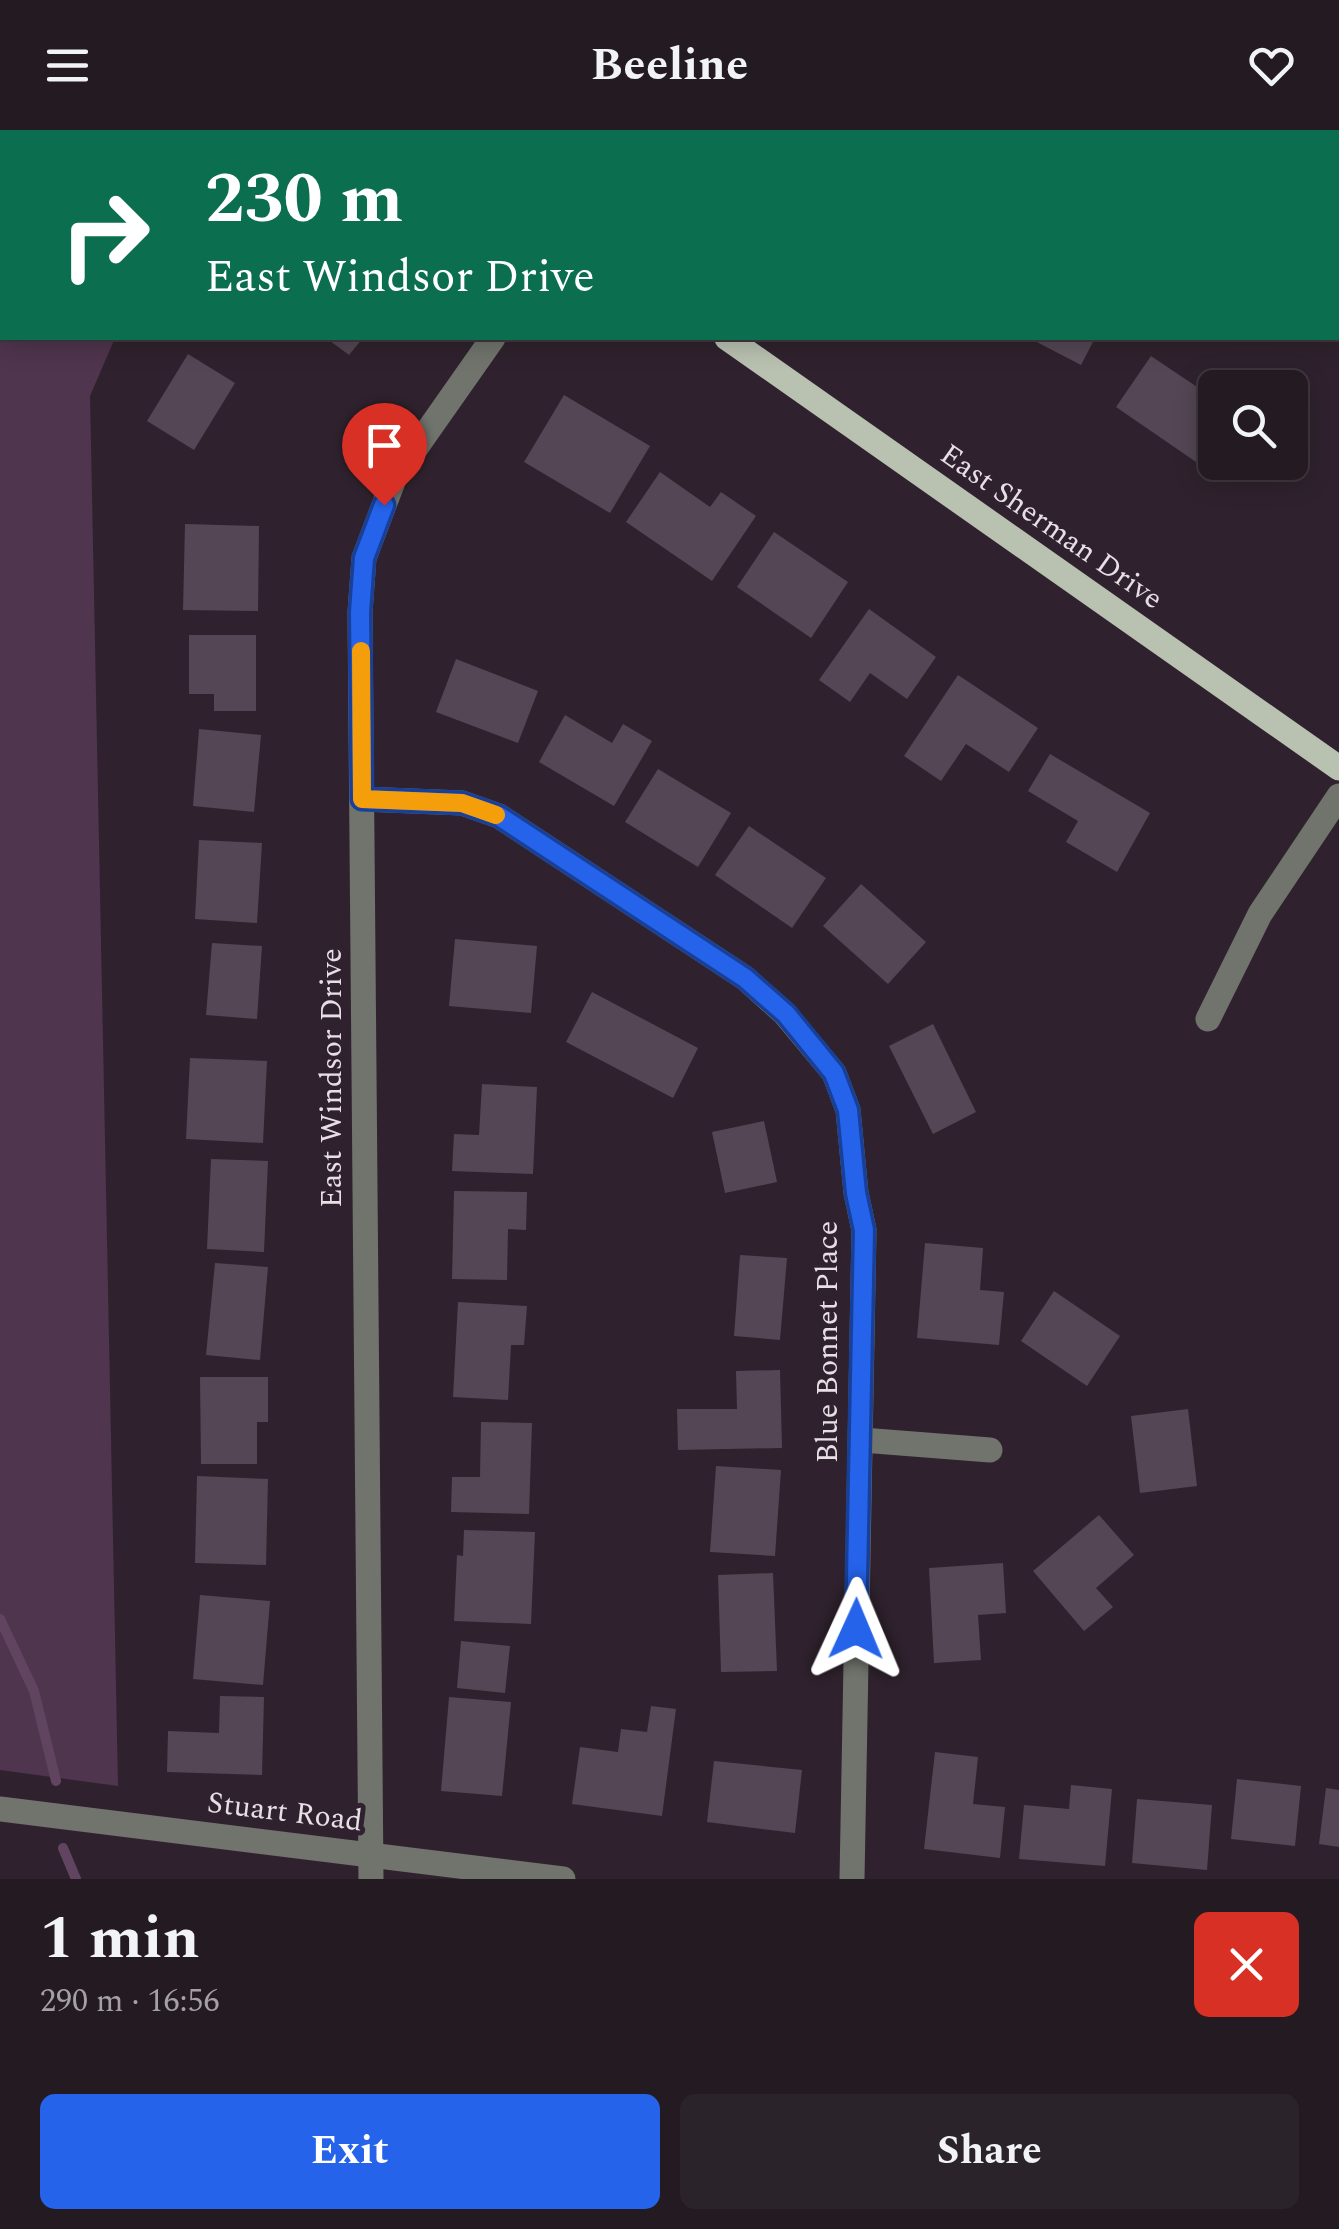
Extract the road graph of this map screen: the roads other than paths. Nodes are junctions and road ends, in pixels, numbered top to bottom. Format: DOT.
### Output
graph roads {
  1 [pos="493,340"];
  2 [pos="731,340"];
  3 [pos="1339,768"];
  4 [pos="1339,796"];
  5 [pos="362,799"];
  6 [pos="1208,1019"];
  7 [pos="862,1440"];
  8 [pos="990,1450"];
  9 [pos="0,1808"];
  10 [pos="370,1867"];
  11 [pos="563,1879"];
  12 [pos="852,1879"];
  1 -- 5 [label="street, East Windsor Drive"];
  2 -- 3 [label="main road, East Sherman Drive"];
  4 -- 6 [label="street"];
  5 -- 7 [label="street, Blue Bonnet Place"];
  5 -- 10 [label="street, East Windsor Drive"];
  7 -- 8 [label="street"];
  7 -- 12 [label="street, Blue Bonnet Place"];
  9 -- 10 [label="street, Stuart Road"];
  10 -- 11 [label="street, Stuart Road"];
}
